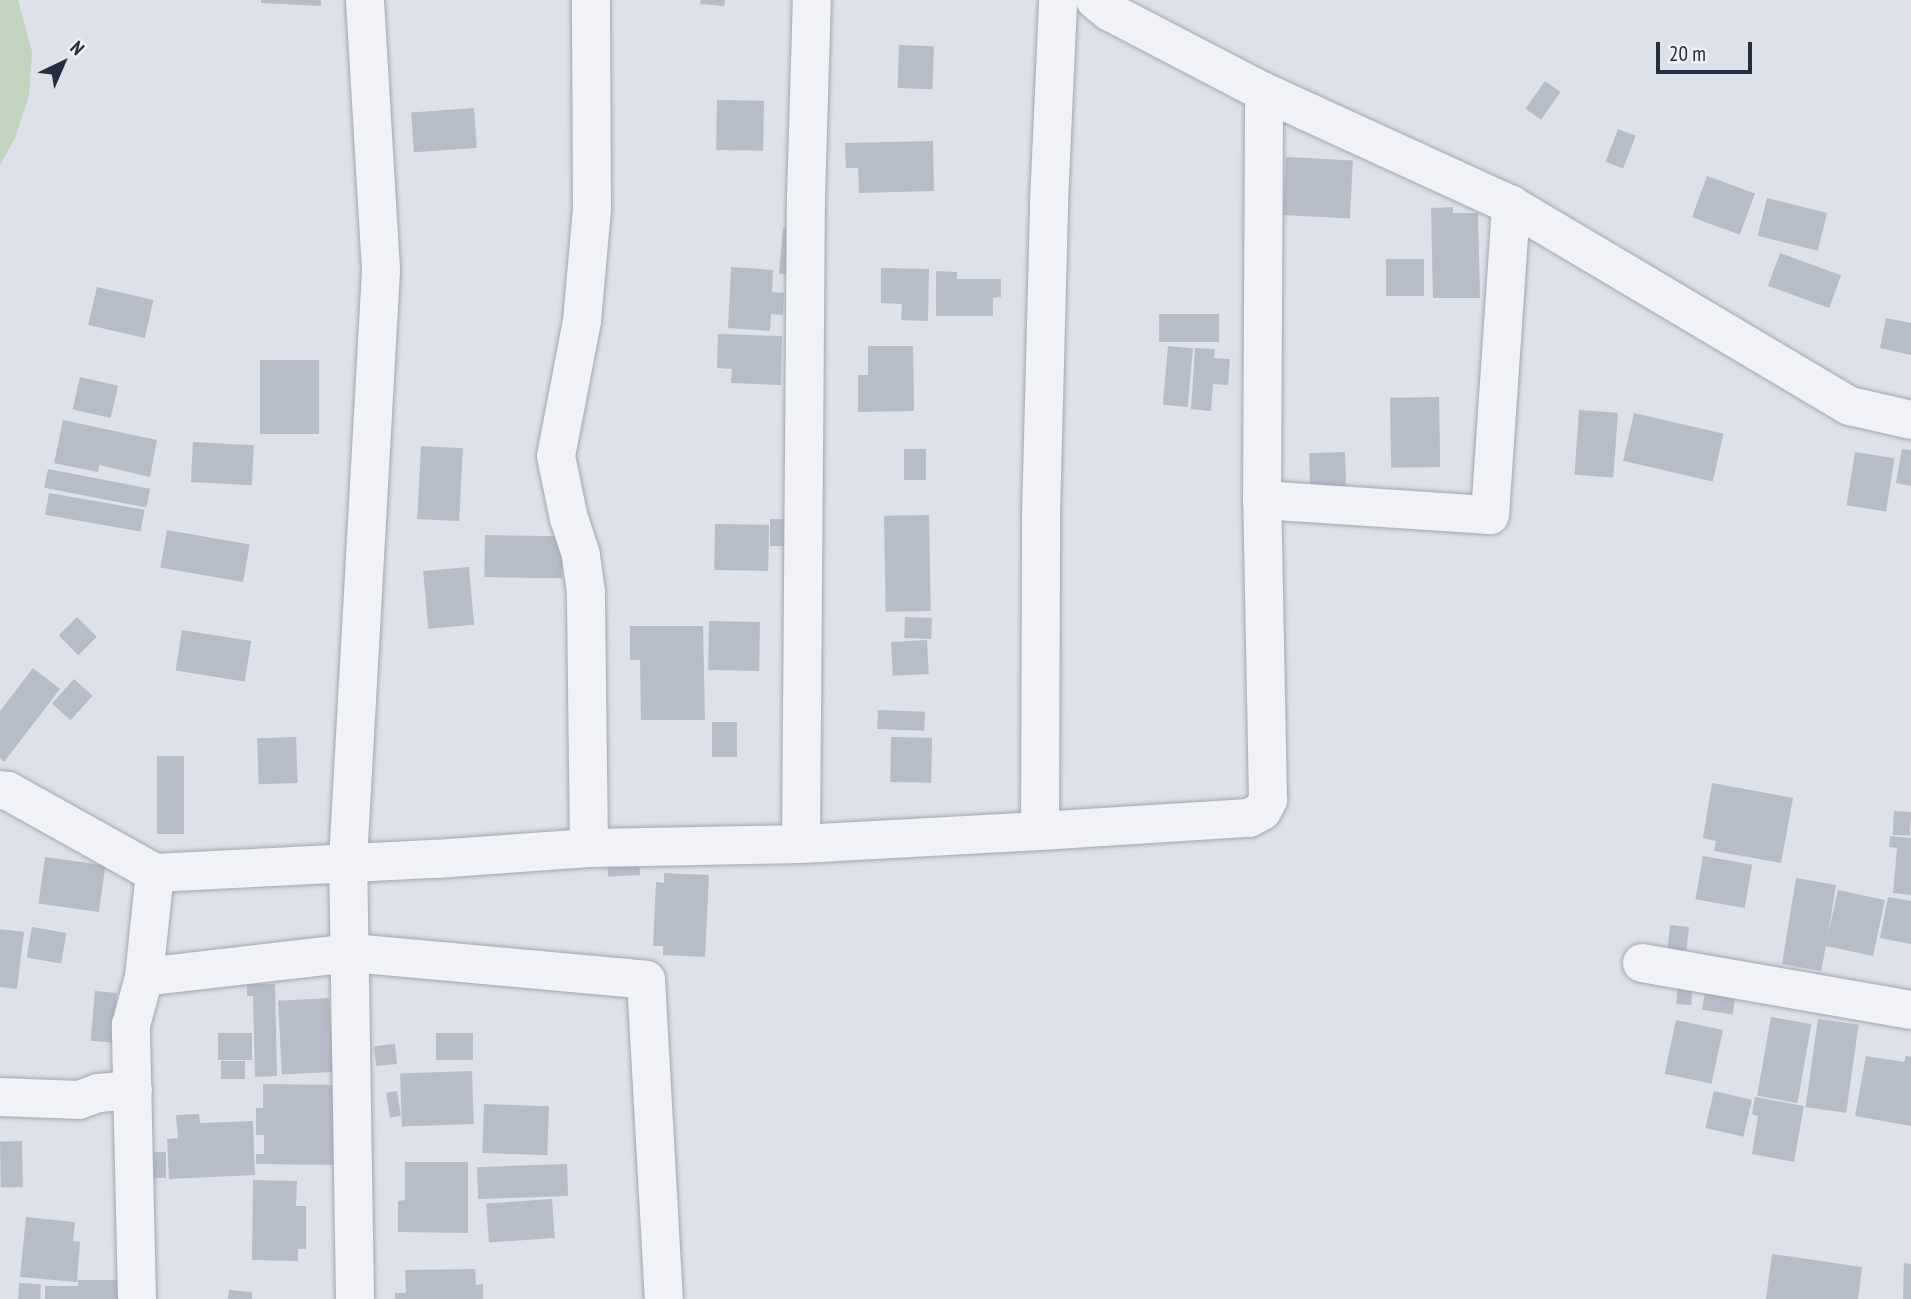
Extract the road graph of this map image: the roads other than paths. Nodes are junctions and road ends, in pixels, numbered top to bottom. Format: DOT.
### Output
graph roads {
  1 [pos="365,0"];
  2 [pos="591,0"];
  3 [pos="812,0"];
  4 [pos="1058,0"];
  5 [pos="1095,0"];
  6 [pos="1264,92"];
  7 [pos="1511,205"];
  8 [pos="1911,420"];
  9 [pos="1262,500"];
  10 [pos="0,790"];
  11 [pos="1040,831"];
  12 [pos="802,844"];
  13 [pos="589,848"];
  14 [pos="348,862"];
  15 [pos="155,873"];
  16 [pos="352,953"];
  17 [pos="1642,963"];
  18 [pos="144,977"];
  19 [pos="1911,1010"];
  20 [pos="133,1090"];
  21 [pos="0,1097"];
  22 [pos="137,1299"];
  23 [pos="355,1299"];
  24 [pos="663,1299"];
  1 -- 14 [label="street"];
  2 -- 13 [label="street"];
  3 -- 12 [label="street"];
  4 -- 11 [label="street"];
  5 -- 6 [label="street"];
  6 -- 7 [label="street"];
  6 -- 9 [label="street"];
  7 -- 8 [label="street"];
  7 -- 9 [label="street"];
  9 -- 11 [label="street"];
  10 -- 15 [label="street"];
  11 -- 12 [label="street"];
  12 -- 13 [label="street"];
  13 -- 14 [label="street"];
  14 -- 15 [label="street"];
  14 -- 16 [label="street"];
  15 -- 18 [label="street"];
  16 -- 18 [label="street"];
  16 -- 23 [label="street"];
  16 -- 24 [label="street"];
  17 -- 19 [label="street"];
  18 -- 20 [label="street"];
  20 -- 21 [label="street"];
  20 -- 22 [label="street"];
}
